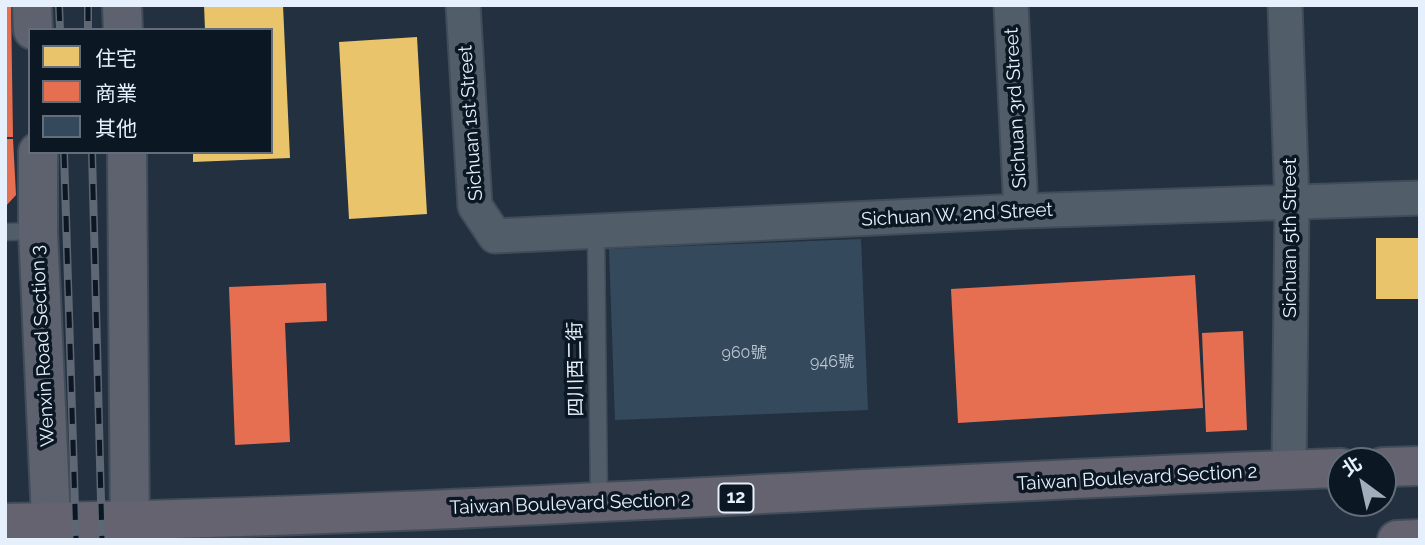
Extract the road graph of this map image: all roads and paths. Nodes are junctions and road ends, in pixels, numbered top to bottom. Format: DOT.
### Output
graph roads {
  1 [pos="32,5"];
  2 [pos="122,5"];
  3 [pos="463,5"];
  4 [pos="1011,5"];
  5 [pos="1284,5"];
  6 [pos="33,28"];
  7 [pos="122,28"];
  8 [pos="38,154"];
  9 [pos="127,154"];
  10 [pos="1420,198"];
  11 [pos="1292,204"];
  12 [pos="1021,211"];
  13 [pos="22,231"];
  14 [pos="596,232"];
  15 [pos="495,236"];
  16 [pos="1420,466"];
  17 [pos="1397,467"];
  18 [pos="1327,469"];
  19 [pos="1289,470"];
  20 [pos="599,505"];
  21 [pos="5,523"];
  22 [pos="51,531"];
  23 [pos="130,531"];
  24 [pos="1420,539"];
  25 [pos="1397,540"];
  1 -- 6 [label="main road"];
  2 -- 7 [label="main road"];
  3 -- 15 [label="street, Sichuan 1st Street"];
  4 -- 12 [label="street, Sichuan 3rd Street"];
  5 -- 11 [label="street, Sichuan 5th Street"];
  8 -- 13 [label="main road, Wenxin Road Section 3"];
  9 -- 23 [label="main road"];
  10 -- 11 [label="street, Sichuan W. 2nd Street"];
  11 -- 12 [label="street, Sichuan W. 2nd Street"];
  11 -- 19 [label="street, Sichuan 5th Street"];
  12 -- 14 [label="street, Sichuan W. 2nd Street"];
  13 -- 22 [label="main road, Wenxin Road Section 3"];
  14 -- 15 [label="street, Sichuan W. 2nd Street"];
  14 -- 20 [label="lane, 四川西二街"];
  16 -- 17 [label="main road"];
  18 -- 19 [label="main road, Taiwan Boulevard Section 2 / 12"];
  19 -- 20 [label="main road, Taiwan Boulevard Section 2 / 12"];
  20 -- 23 [label="main road, Taiwan Boulevard Section 2 / 12"];
  21 -- 22 [label="main road, 12"];
  22 -- 23 [label="main road, Taiwan Boulevard Section 2 / 12"];
  24 -- 25 [label="main road"];
}
